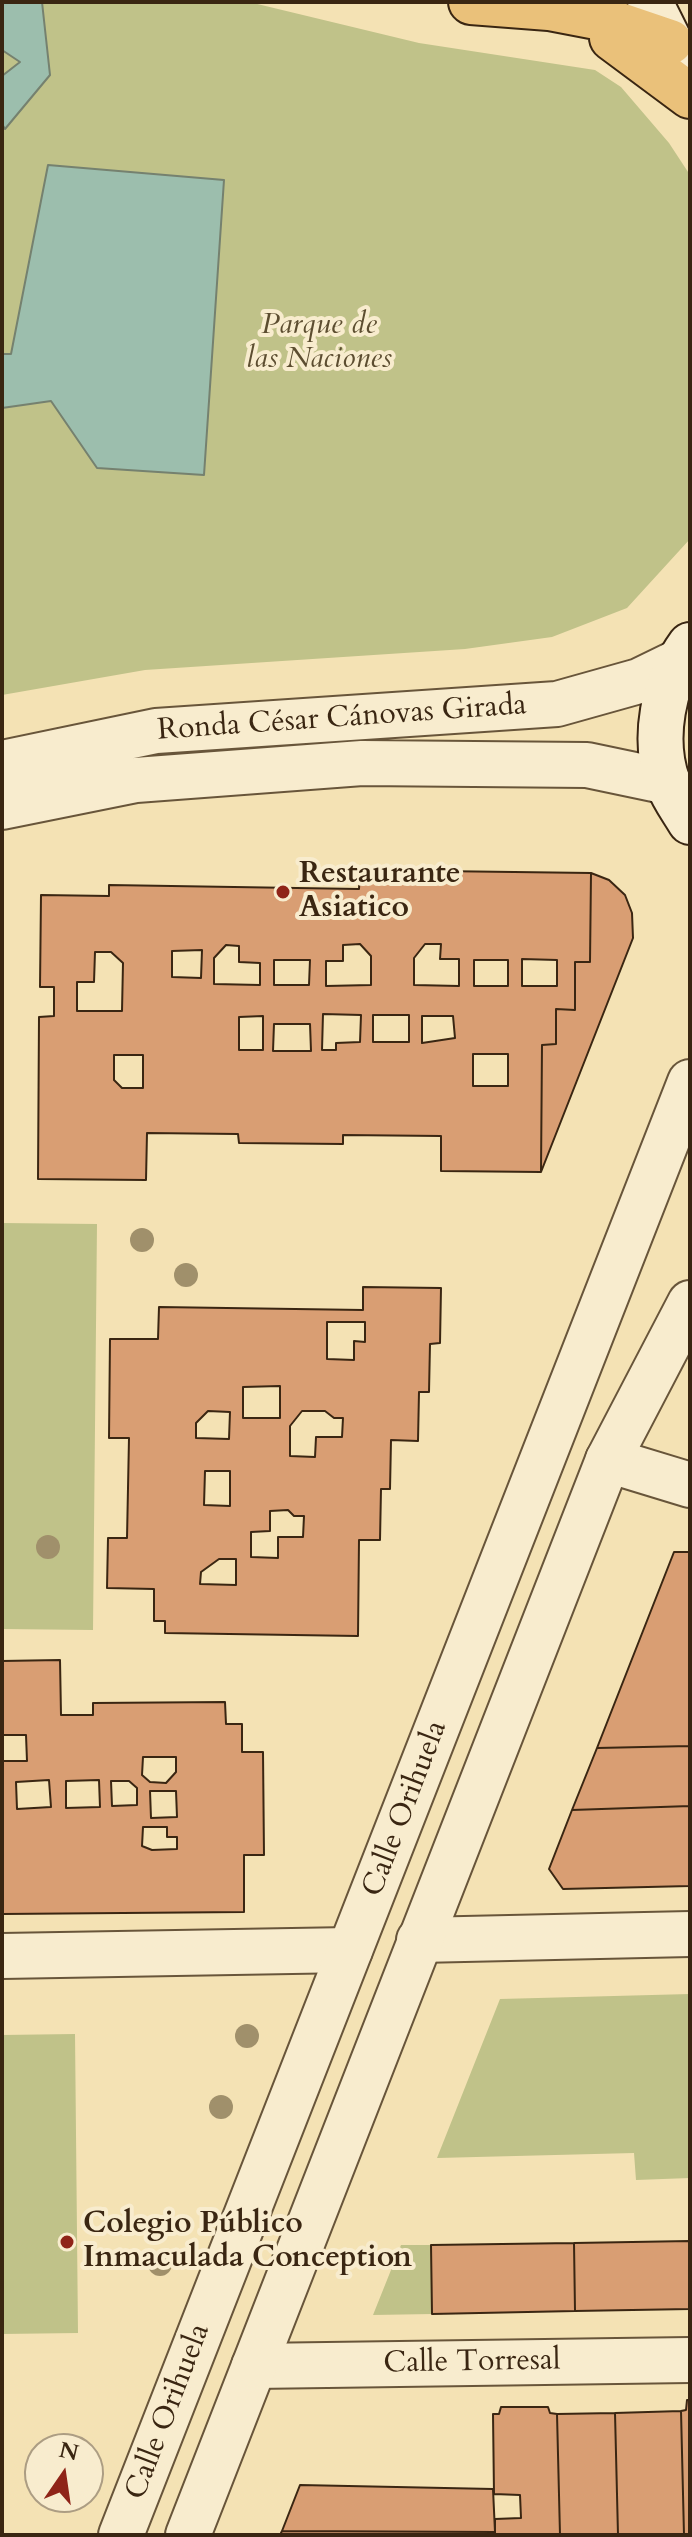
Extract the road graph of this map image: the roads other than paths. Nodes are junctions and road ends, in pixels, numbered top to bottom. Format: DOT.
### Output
graph roads {
  1 [pos="471,2"];
  2 [pos="650,2"];
  3 [pos="549,8"];
  4 [pos="680,53"];
  5 [pos="690,96"];
  6 [pos="684,653"];
  7 [pos="2,763"];
  8 [pos="668,782"];
  9 [pos="2,807"];
  10 [pos="690,822"];
  11 [pos="690,1082"];
  12 [pos="690,1303"];
  13 [pos="608,1460"];
  14 [pos="690,1485"];
  15 [pos="690,1934"];
  16 [pos="419,1940"];
  17 [pos="350,1950"];
  18 [pos="2,1956"];
  19 [pos="690,2360"];
  20 [pos="254,2366"];
  21 [pos="121,2535"];
  22 [pos="188,2535"];
  1 -- 3 [label="highway"];
  2 -- 4 [label="street"];
  3 -- 4 [label="highway"];
  3 -- 5 [label="highway"];
  6 -- 7 [label="street, Ronda César Cánovas Girada"];
  6 -- 8 [label="street"];
  8 -- 9 [label="street, Ronda César Cánovas Girada"];
  8 -- 10 [label="street"];
  11 -- 17 [label="street, Calle Orihuela"];
  12 -- 13 [label="street, Calle Orihuela"];
  13 -- 14 [label="street"];
  13 -- 16 [label="street, Calle Orihuela"];
  15 -- 16 [label="street"];
  16 -- 20 [label="street, Calle Orihuela"];
  17 -- 18 [label="street"];
  17 -- 21 [label="street, Calle Orihuela"];
  19 -- 20 [label="street, Calle Torresal"];
  20 -- 22 [label="street, Calle Orihuela"];
}
